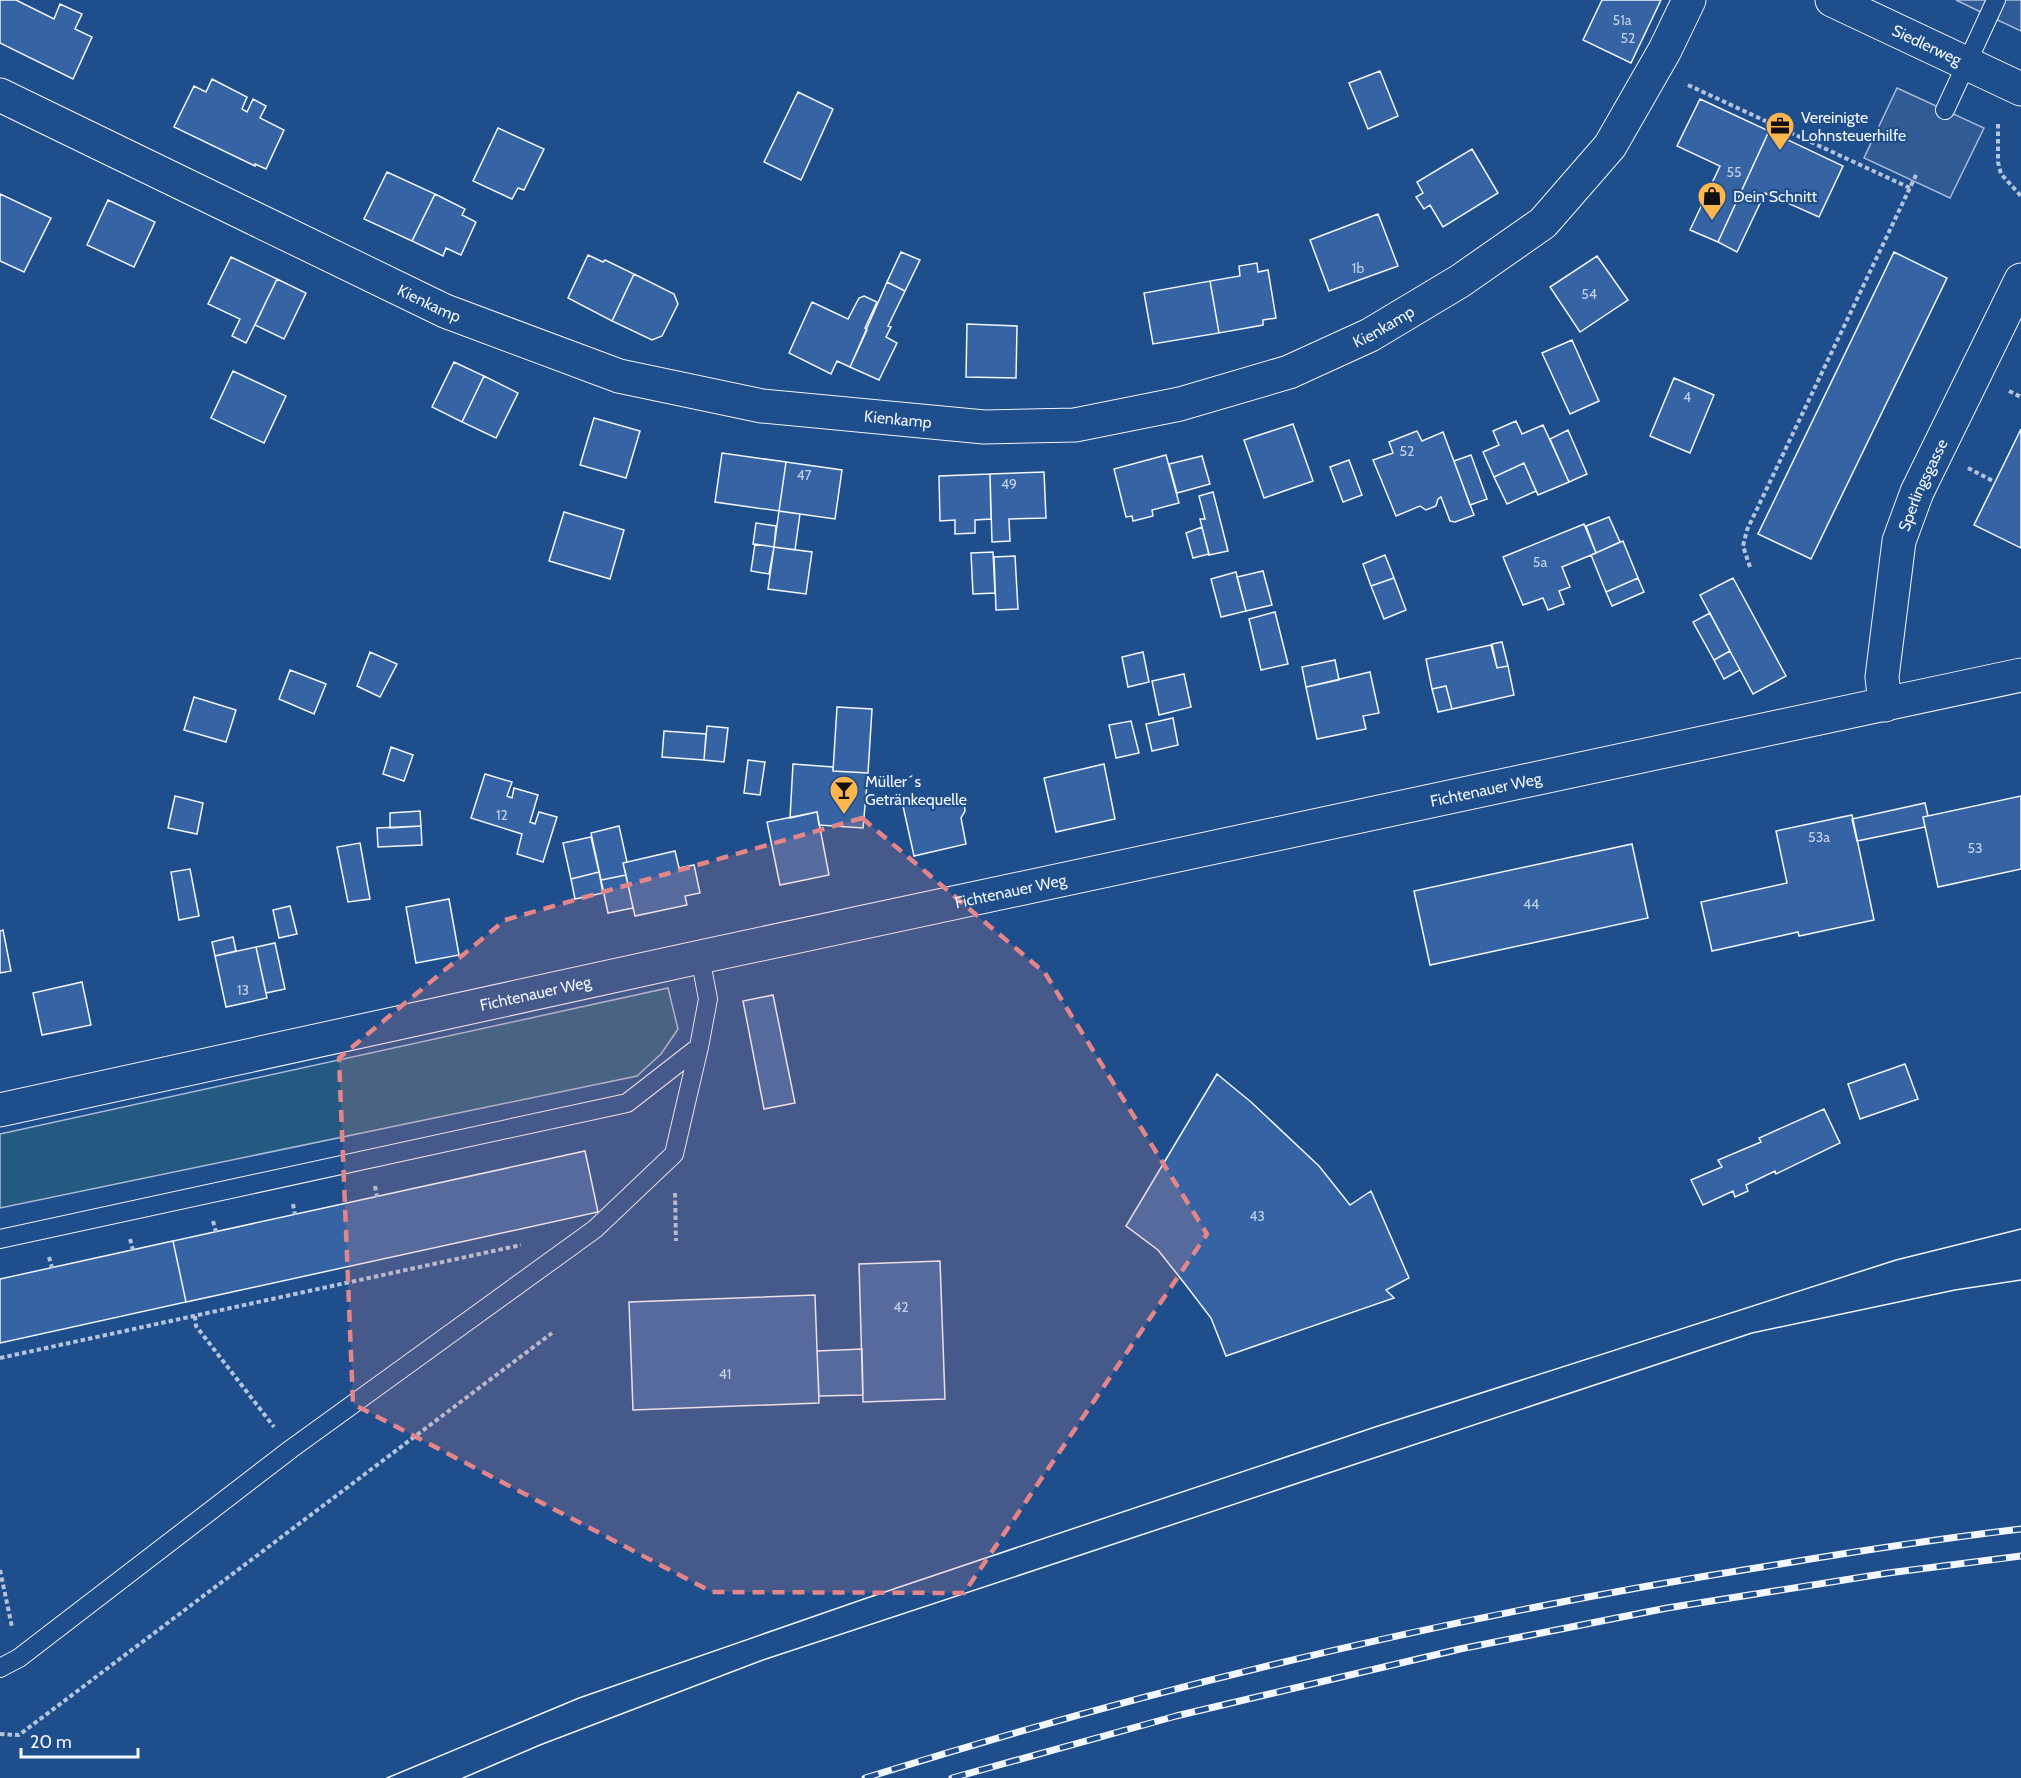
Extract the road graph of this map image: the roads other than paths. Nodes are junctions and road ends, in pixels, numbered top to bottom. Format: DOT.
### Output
graph roads {
  1 [pos="1689,0"];
  2 [pos="1832,0"];
  3 [pos="1996,0"];
  4 [pos="1966,63"];
  5 [pos="2021,89"];
  6 [pos="0,95"];
  7 [pos="1945,110"];
  8 [pos="2021,280"];
  9 [pos="2021,675"];
  10 [pos="1885,705"];
  11 [pos="699,957"];
  12 [pos="699,1047"];
  13 [pos="0,1110"];
  14 [pos="0,1239"];
  15 [pos="0,1668"];
  1 -- 6 [label="street, Kienkamp"];
  2 -- 4 [label="street, Siedlerweg"];
  3 -- 4 [label="lane"];
  4 -- 5 [label="street, Siedlerweg"];
  4 -- 7 [label="lane"];
  8 -- 10 [label="street, Sperlingsgasse"];
  9 -- 10 [label="street, Fichtenauer Weg"];
  10 -- 11 [label="street, Fichtenauer Weg"];
  11 -- 12 [label="lane"];
  11 -- 13 [label="street, Fichtenauer Weg"];
  12 -- 14 [label="lane"];
  12 -- 15 [label="lane"];
}
